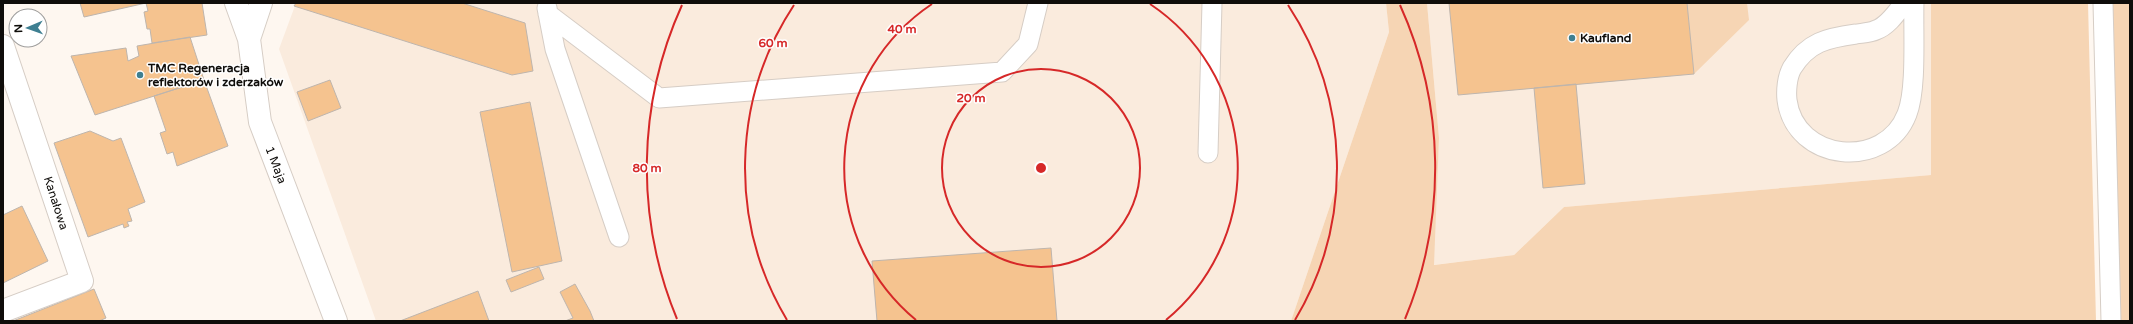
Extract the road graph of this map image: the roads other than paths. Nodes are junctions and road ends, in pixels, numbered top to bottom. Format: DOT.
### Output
graph roads {
  1 [pos="236,3"];
  2 [pos="261,3"];
  3 [pos="1038,3"];
  4 [pos="1212,3"];
  5 [pos="1904,3"];
  6 [pos="1914,3"];
  7 [pos="2103,3"];
  8 [pos="547,8"];
  9 [pos="249,39"];
  10 [pos="3,46"];
  11 [pos="1208,153"];
  12 [pos="619,237"];
  13 [pos="3,311"];
  14 [pos="336,321"];
  15 [pos="2111,321"];
  1 -- 9 [label="street"];
  2 -- 9 [label="street, 1 Maja"];
  3 -- 8 [label="lane"];
  4 -- 11 [label="lane"];
  5 -- 6 [label="lane"];
  7 -- 15 [label="lane"];
  8 -- 12 [label="lane"];
  9 -- 14 [label="street, 1 Maja"];
  10 -- 13 [label="street, Kanałowa"];
}
